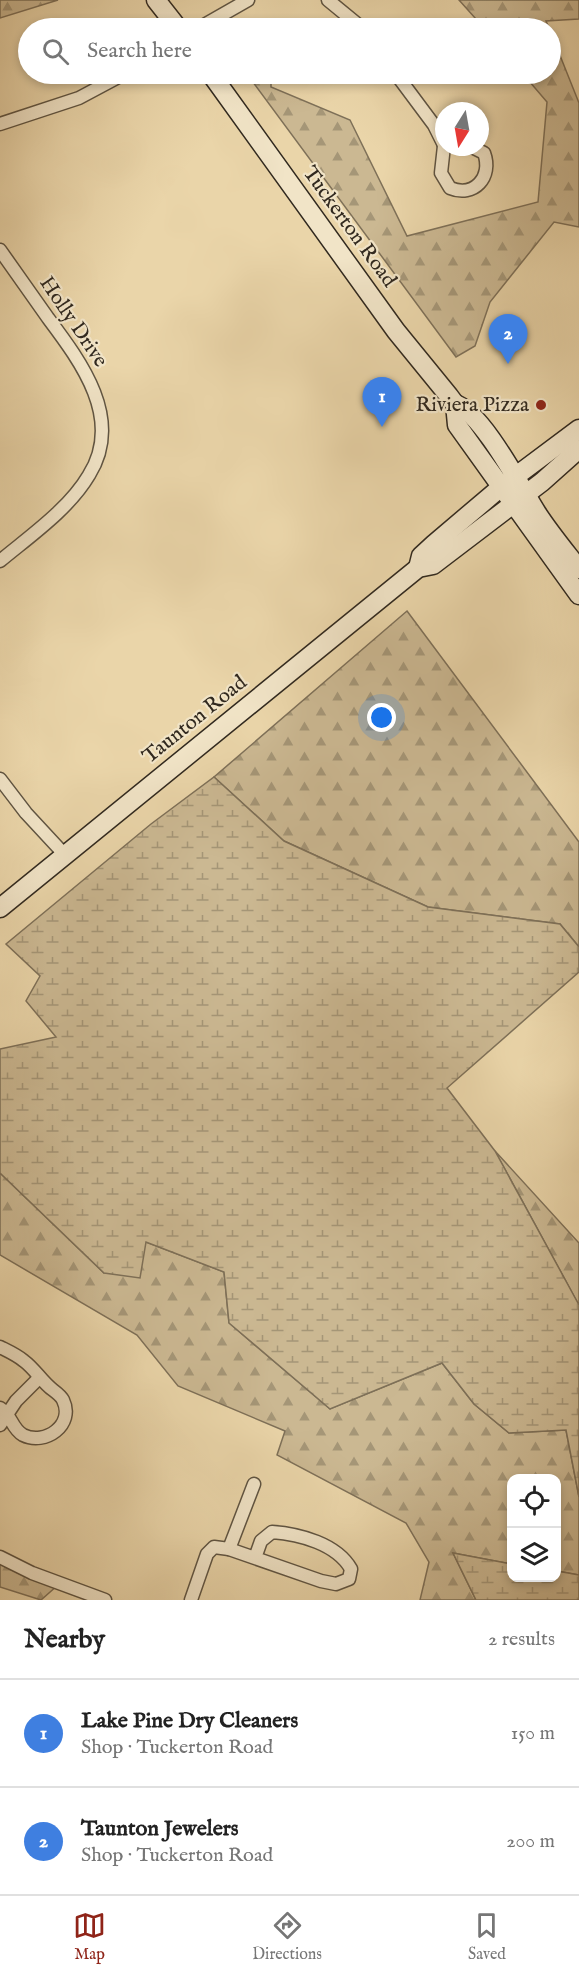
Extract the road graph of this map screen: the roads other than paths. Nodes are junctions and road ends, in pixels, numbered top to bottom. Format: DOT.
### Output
graph roads {
  1 [pos="156,0"];
  2 [pos="248,0"];
  3 [pos="328,0"];
  4 [pos="170,18"];
  5 [pos="216,18"];
  6 [pos="350,18"];
  7 [pos="105,84"];
  8 [pos="218,84"];
  9 [pos="403,84"];
  10 [pos="0,124"];
  11 [pos="435,127"];
  12 [pos="443,156"];
  13 [pos="485,156"];
  14 [pos="0,250"];
  15 [pos="579,429"];
  16 [pos="579,449"];
  17 [pos="508,482"];
  18 [pos="520,499"];
  19 [pos="0,561"];
  20 [pos="418,568"];
  21 [pos="579,569"];
  22 [pos="579,595"];
  23 [pos="0,778"];
  24 [pos="64,854"];
  25 [pos="0,908"];
  26 [pos="0,1347"];
  27 [pos="39,1378"];
  28 [pos="4,1410"];
  29 [pos="0,1425"];
  30 [pos="254,1484"];
  31 [pos="229,1549"];
  32 [pos="0,1557"];
  33 [pos="255,1558"];
  34 [pos="73,1594"];
  35 [pos="105,1600"];
  36 [pos="191,1600"];
  1 -- 4 [label="main road"];
  2 -- 5 [label="street"];
  3 -- 6 [label="street"];
  7 -- 10 [label="street"];
  8 -- 17 [label="main road, Tuckerton Road"];
  9 -- 11 [label="street"];
  12 -- 13 [label="street"];
  14 -- 19 [label="street, Holly Drive"];
  15 -- 17 [label="main road, Taunton Road"];
  16 -- 18 [label="main road, Taunton Road"];
  17 -- 18 [label="main road, Tuckerton Road"];
  17 -- 20 [label="main road, Taunton Road"];
  18 -- 20 [label="main road, Taunton Road"];
  18 -- 21 [label="main road, Tuckerton Road"];
  18 -- 22 [label="main road, Tuckerton Road"];
  20 -- 24 [label="main road, Taunton Road"];
  23 -- 24 [label="street"];
  24 -- 25 [label="main road, Taunton Road"];
  26 -- 27 [label="street"];
  27 -- 28 [label="street"];
  27 -- 28 [label="street"];
  28 -- 29 [label="street"];
  30 -- 31 [label="street"];
  31 -- 33 [label="street"];
  31 -- 36 [label="street"];
  32 -- 34 [label="street"];
  33 -- 33 [label="street"];
  34 -- 35 [label="street"];
}
